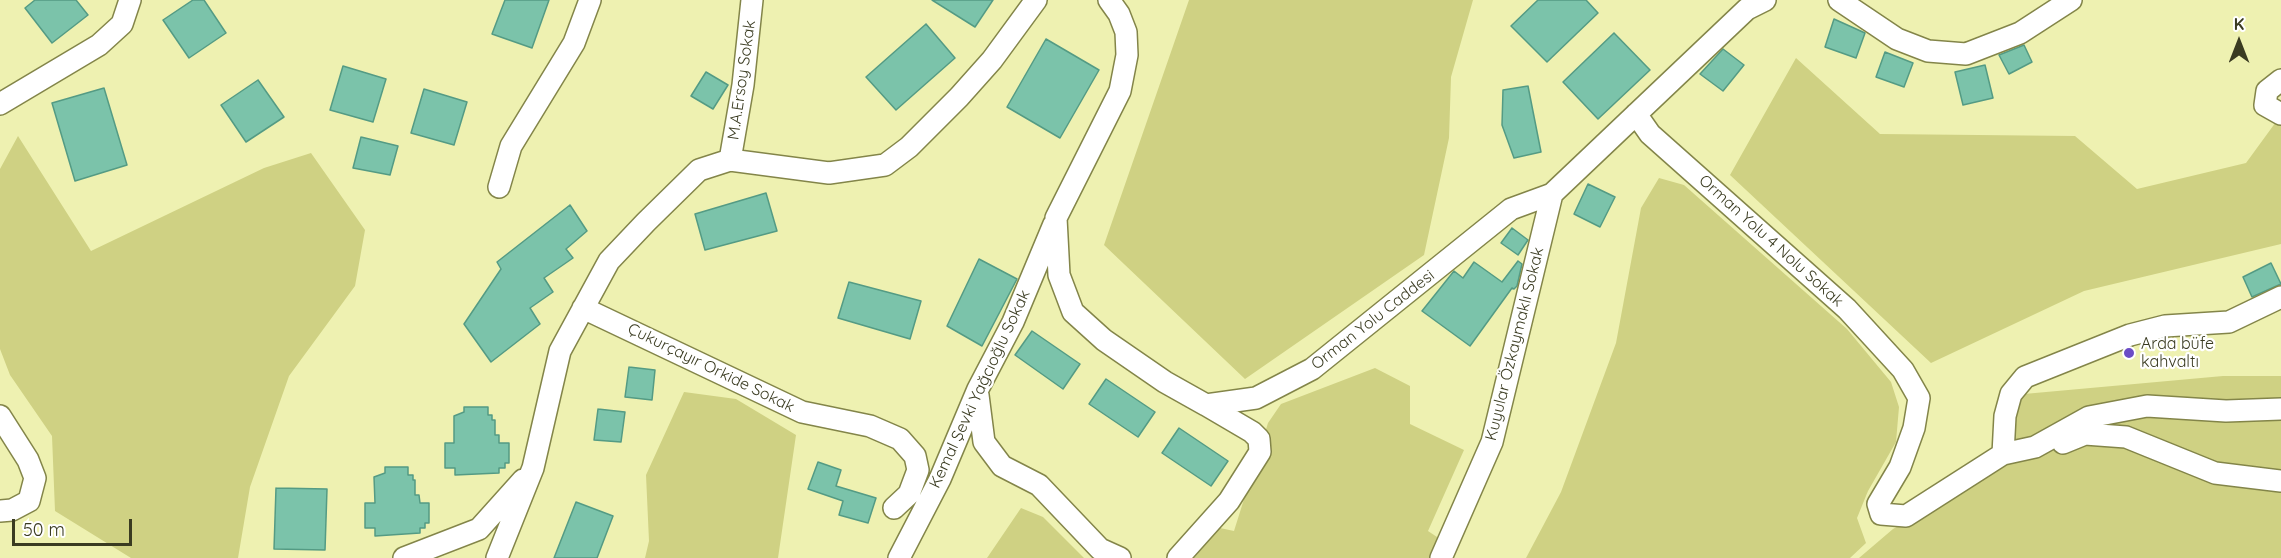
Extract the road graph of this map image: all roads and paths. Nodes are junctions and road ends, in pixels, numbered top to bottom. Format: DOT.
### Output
graph roads {
  1 [pos="590,0"];
  2 [pos="752,0"];
  3 [pos="1036,0"];
  4 [pos="1109,0"];
  5 [pos="1839,0"];
  6 [pos="2071,0"];
  7 [pos="128,1"];
  8 [pos="1754,3"];
  9 [pos="2281,80"];
  10 [pos="0,104"];
  11 [pos="1636,114"];
  12 [pos="2281,114"];
  13 [pos="730,160"];
  14 [pos="500,187"];
  15 [pos="1552,194"];
  16 [pos="1056,218"];
  17 [pos="2281,297"];
  18 [pos="583,308"];
  19 [pos="978,389"];
  20 [pos="1206,405"];
  21 [pos="2281,409"];
  22 [pos="0,416"];
  23 [pos="2003,454"];
  24 [pos="533,468"];
  25 [pos="2281,481"];
  26 [pos="894,508"];
  27 [pos="0,511"];
  28 [pos="404,558"];
  29 [pos="497,558"];
  30 [pos="900,558"];
  31 [pos="1120,558"];
  32 [pos="1178,558"];
  33 [pos="1441,558"];
  1 -- 14 [label="street"];
  2 -- 13 [label="street, M.A.Ersoy Sokak"];
  3 -- 13 [label="street"];
  4 -- 16 [label="street"];
  5 -- 6 [label="street"];
  7 -- 10 [label="street"];
  8 -- 11 [label="street"];
  9 -- 12 [label="street"];
  11 -- 15 [label="street"];
  11 -- 23 [label="street, Orman Yolu 4 Nolu Sokak"];
  13 -- 18 [label="street"];
  15 -- 20 [label="street, Orman Yolu Caddesi"];
  15 -- 33 [label="street, Kuyular Özkaymaklı Sokak"];
  16 -- 19 [label="street, Kemal Şevki Yağcıoğlu Sokak"];
  16 -- 20 [label="street"];
  17 -- 23 [label="street"];
  18 -- 24 [label="street"];
  18 -- 26 [label="street, Çukurçayır Orkide Sokak"];
  19 -- 30 [label="street, Kemal Şevki Yağcıoğlu Sokak"];
  19 -- 31 [label="street"];
  20 -- 32 [label="street"];
  21 -- 23 [label="street"];
  22 -- 27 [label="street"];
  23 -- 25 [label="street"];
  24 -- 28 [label="street"];
  24 -- 29 [label="street"];
}
